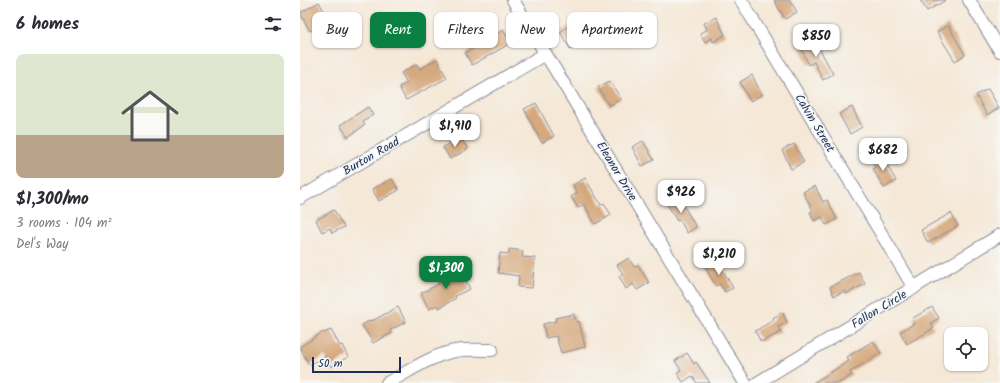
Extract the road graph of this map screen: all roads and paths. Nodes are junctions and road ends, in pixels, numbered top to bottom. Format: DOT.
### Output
graph roads {
  1 [pos="513,0"];
  2 [pos="742,0"];
  3 [pos="969,0"];
  4 [pos="1000,51"];
  5 [pos="546,54"];
  6 [pos="300,198"];
  7 [pos="1000,235"];
  8 [pos="914,288"];
  9 [pos="492,350"];
  10 [pos="387,383"];
  11 [pos="745,383"];
  12 [pos="757,383"];
  1 -- 5 [label="street, Eleanor Drive"];
  2 -- 8 [label="street, Calvin Street"];
  3 -- 4 [label="street"];
  5 -- 6 [label="street, Burton Road"];
  5 -- 11 [label="street, Eleanor Drive"];
  7 -- 8 [label="street, Fallon Circle"];
  8 -- 12 [label="street, Fallon Circle"];
  9 -- 10 [label="street"];
}
